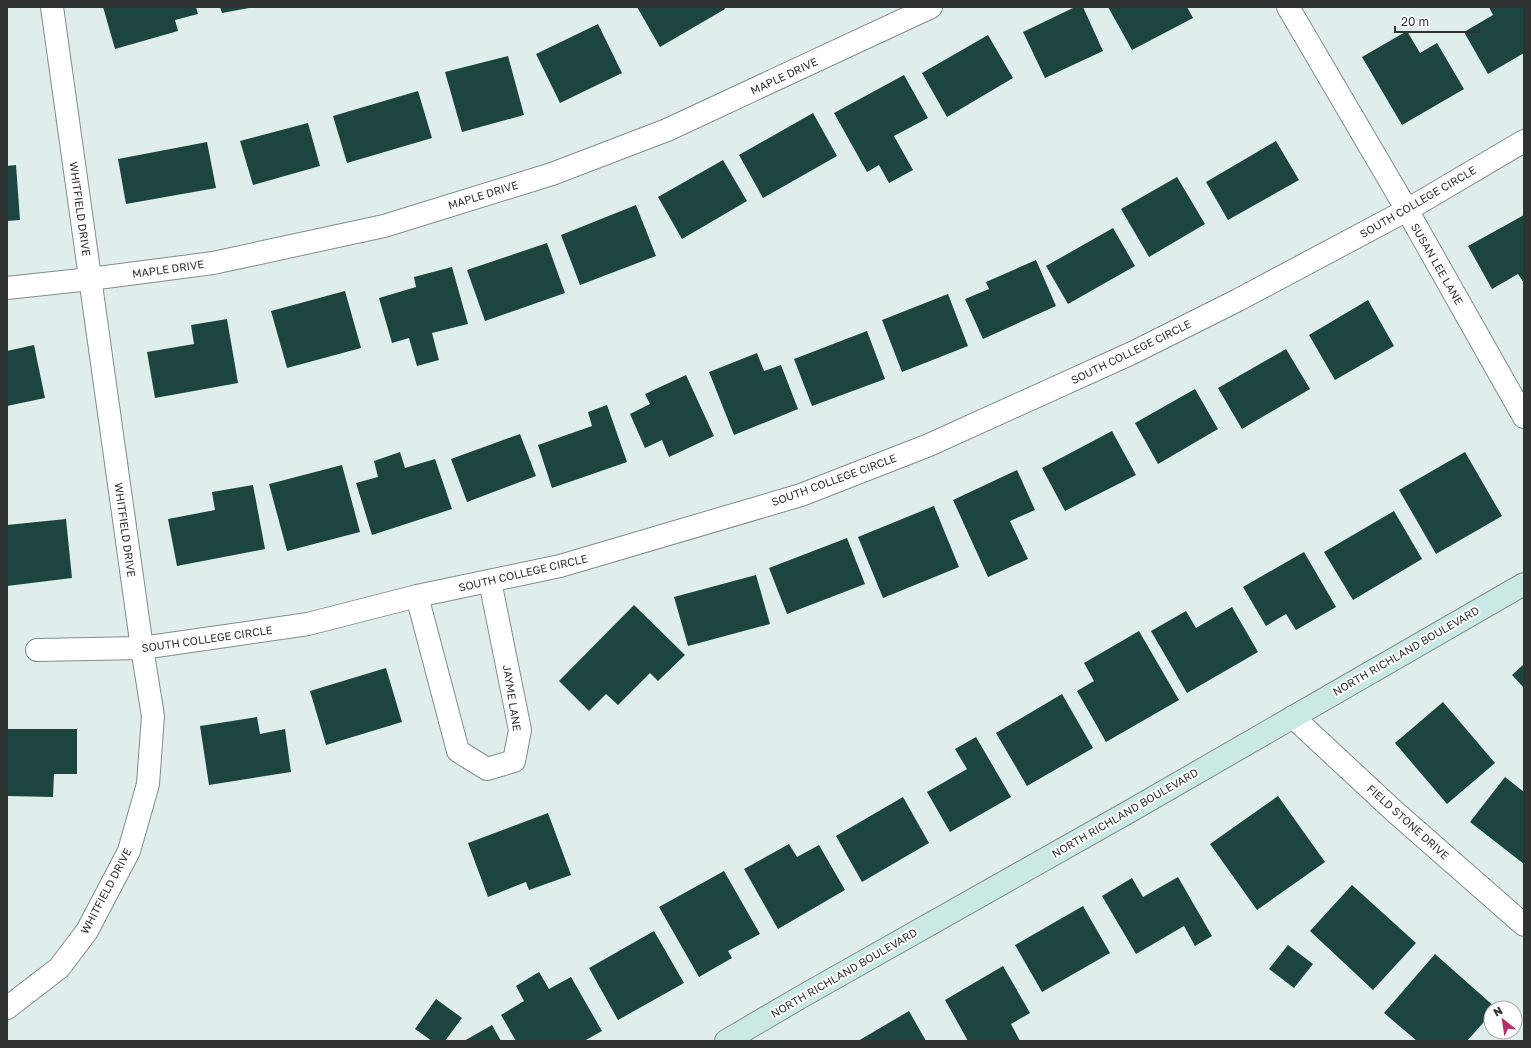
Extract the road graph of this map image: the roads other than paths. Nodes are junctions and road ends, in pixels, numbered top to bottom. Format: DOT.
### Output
graph roads {
  1 [pos="52,7"];
  2 [pos="932,7"];
  3 [pos="1288,7"];
  4 [pos="1524,141"];
  5 [pos="1406,210"];
  6 [pos="90,279"];
  7 [pos="7,288"];
  8 [pos="1524,417"];
  9 [pos="490,581"];
  10 [pos="1524,584"];
  11 [pos="417,596"];
  12 [pos="142,648"];
  13 [pos="37,650"];
  14 [pos="1293,716"];
  15 [pos="1524,925"];
  16 [pos="7,1008"];
  17 [pos="726,1041"];
  1 -- 6 [label="street, WHITFIELD DRIVE"];
  2 -- 6 [label="street, MAPLE DRIVE"];
  3 -- 5 [label="street, SUSAN LEE LANE"];
  4 -- 5 [label="street, SOUTH COLLEGE CIRCLE"];
  5 -- 8 [label="street, SUSAN LEE LANE"];
  5 -- 9 [label="street, SOUTH COLLEGE CIRCLE"];
  6 -- 7 [label="street, MAPLE DRIVE"];
  6 -- 12 [label="street, WHITFIELD DRIVE"];
  9 -- 11 [label="street, SOUTH COLLEGE CIRCLE"];
  9 -- 11 [label="street, JAYME LANE"];
  10 -- 14 [label="street, NORTH RICHLAND BOULEVARD"];
  11 -- 12 [label="street, SOUTH COLLEGE CIRCLE"];
  12 -- 13 [label="street, SOUTH COLLEGE CIRCLE"];
  12 -- 16 [label="street, WHITFIELD DRIVE"];
  14 -- 15 [label="street, FIELD STONE DRIVE"];
  14 -- 17 [label="street, NORTH RICHLAND BOULEVARD"];
}
